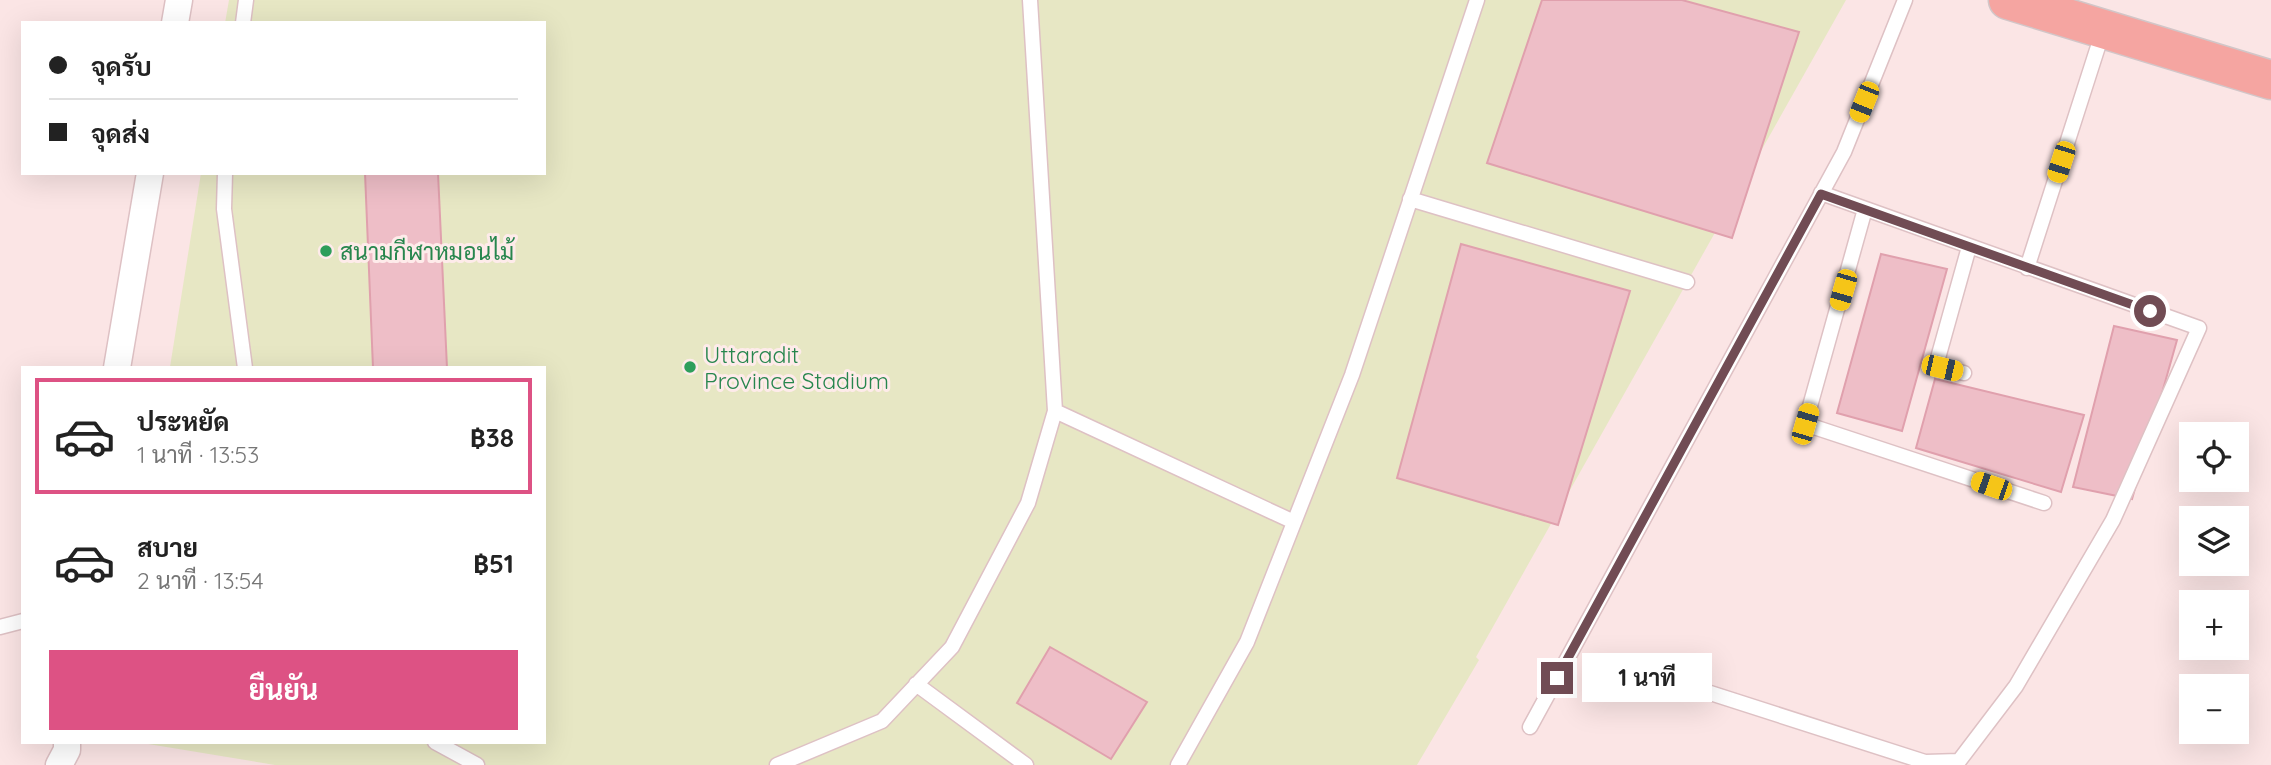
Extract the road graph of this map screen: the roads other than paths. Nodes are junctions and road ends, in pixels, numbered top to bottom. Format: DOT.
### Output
graph roads {
  1 [pos="179,0"];
  2 [pos="246,0"];
  3 [pos="1030,0"];
  4 [pos="1477,0"];
  5 [pos="1905,0"];
  6 [pos="2008,0"];
  7 [pos="175,21"];
  8 [pos="243,21"];
  9 [pos="2103,30"];
  10 [pos="2271,80"];
  11 [pos="150,175"];
  12 [pos="225,175"];
  13 [pos="1821,194"];
  14 [pos="1410,200"];
  15 [pos="1865,209"];
  16 [pos="1969,247"];
  17 [pos="2027,268"];
  18 [pos="1687,282"];
  19 [pos="117,366"];
  20 [pos="245,366"];
  21 [pos="1964,373"];
  22 [pos="1055,411"];
  23 [pos="2044,503"];
  24 [pos="1294,522"];
  25 [pos="21,622"];
  26 [pos="0,627"];
  27 [pos="1623,665"];
  28 [pos="916,684"];
  29 [pos="1530,727"];
  30 [pos="67,744"];
  31 [pos="439,744"];
  32 [pos="59,765"];
  33 [pos="477,765"];
  34 [pos="777,765"];
  35 [pos="1026,765"];
  36 [pos="1178,765"];
  1 -- 7 [label="street"];
  2 -- 8 [label="lane"];
  3 -- 22 [label="lane"];
  4 -- 14 [label="lane"];
  5 -- 13 [label="lane"];
  6 -- 9 [label="main road"];
  9 -- 10 [label="main road"];
  9 -- 17 [label="lane"];
  11 -- 19 [label="street"];
  12 -- 20 [label="lane"];
  13 -- 15 [label="lane"];
  13 -- 29 [label="lane"];
  14 -- 18 [label="lane"];
  14 -- 24 [label="lane"];
  15 -- 16 [label="lane"];
  15 -- 23 [label="lane"];
  16 -- 17 [label="lane"];
  16 -- 21 [label="lane"];
  17 -- 27 [label="lane"];
  22 -- 24 [label="lane"];
  22 -- 28 [label="lane"];
  24 -- 36 [label="lane"];
  25 -- 26 [label="lane"];
  28 -- 34 [label="lane"];
  28 -- 35 [label="lane"];
  30 -- 32 [label="street"];
  31 -- 33 [label="lane"];
}
